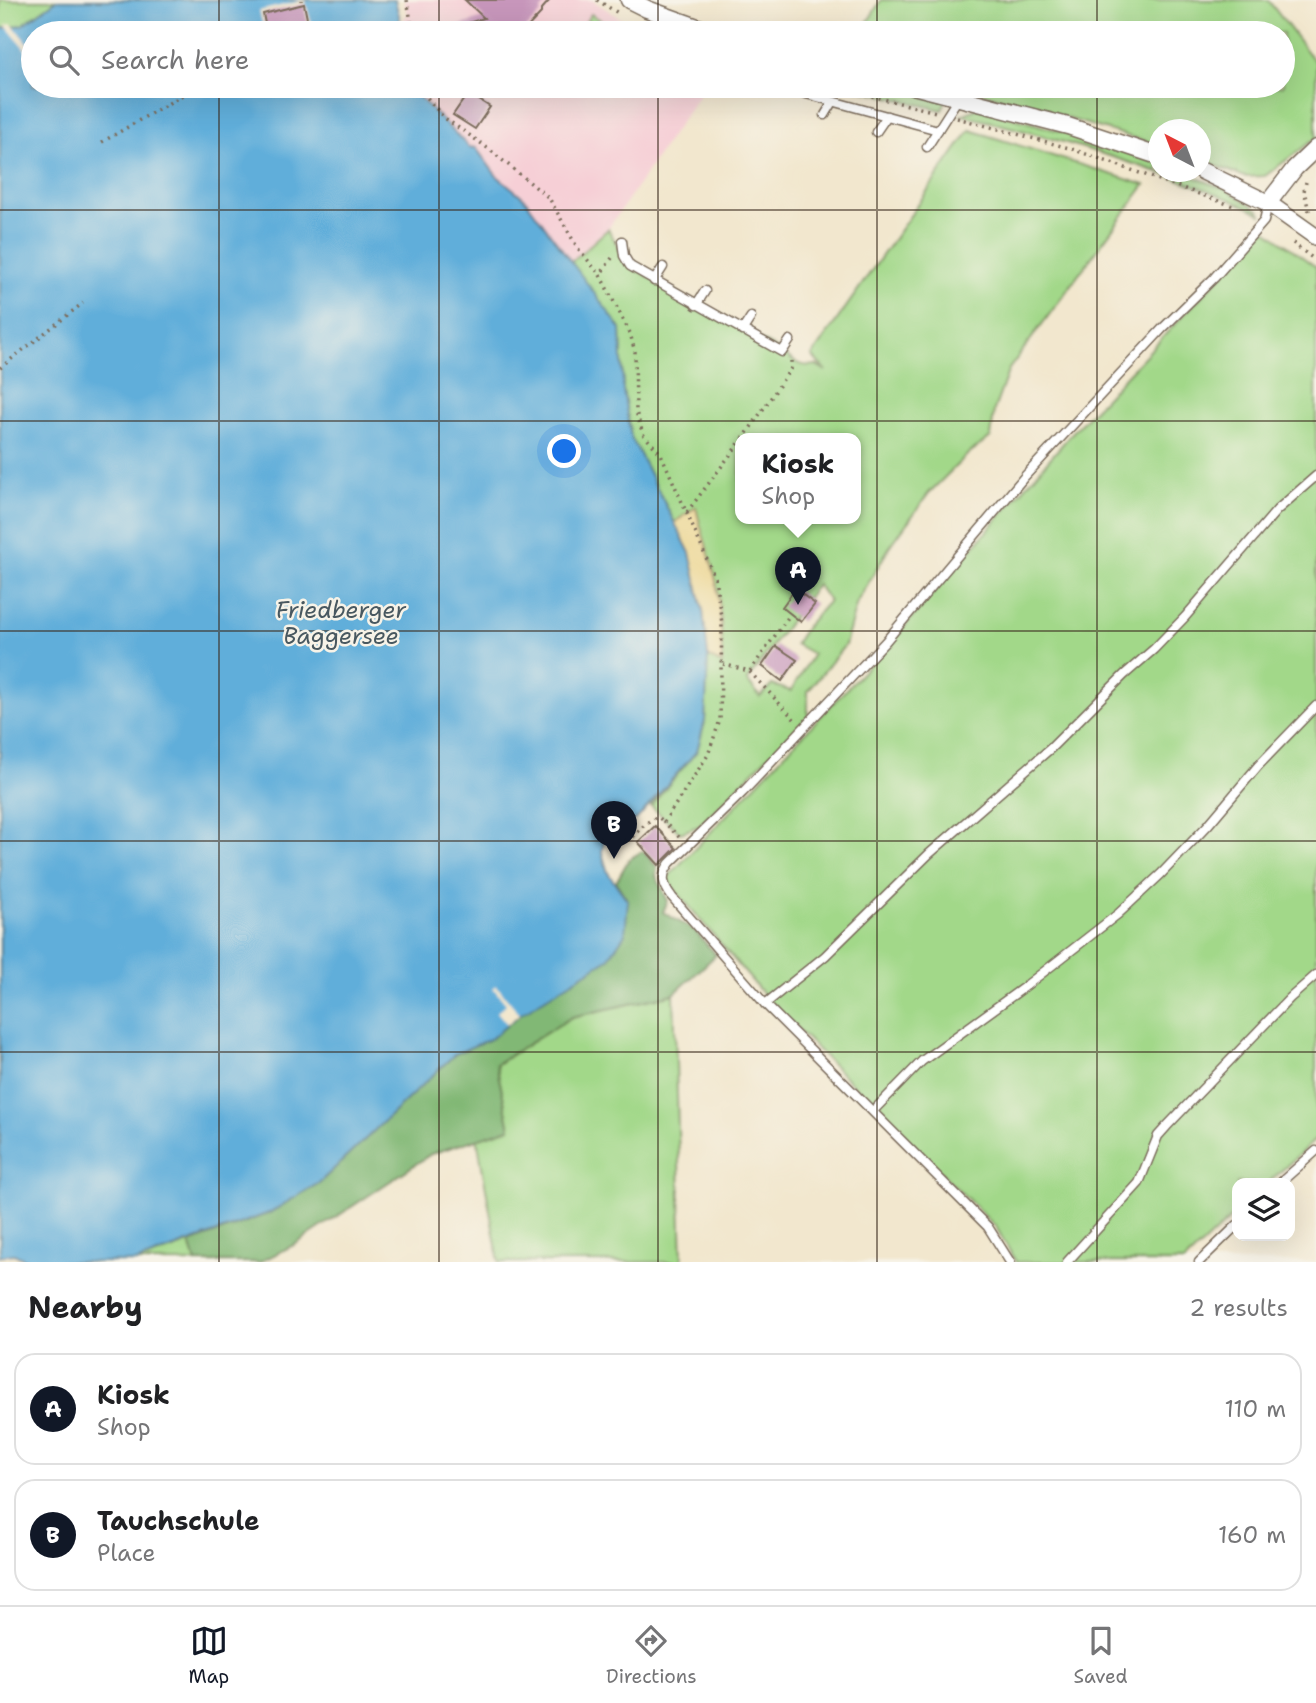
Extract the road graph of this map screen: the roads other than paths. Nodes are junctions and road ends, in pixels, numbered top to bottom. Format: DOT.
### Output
graph roads {
  1 [pos="629,0"];
  2 [pos="680,21"];
  3 [pos="819,98"];
  4 [pos="958,98"];
  5 [pos="963,98"];
  6 [pos="833,102"];
  7 [pos="825,115"];
  8 [pos="887,116"];
  9 [pos="938,130"];
  10 [pos="876,132"];
  11 [pos="927,147"];
  12 [pos="1316,148"];
  13 [pos="1148,153"];
  14 [pos="1211,175"];
  15 [pos="1268,203"];
  16 [pos="1310,233"];
  17 [pos="622,241"];
  18 [pos="663,267"];
  19 [pos="654,281"];
  20 [pos="705,291"];
  21 [pos="696,305"];
  22 [pos="751,317"];
  23 [pos="742,331"];
  24 [pos="790,340"];
  25 [pos="1316,476"];
  26 [pos="1316,706"];
  27 [pos="1316,975"];
  28 [pos="765,1004"];
  29 [pos="873,1111"];
  30 [pos="1316,1151"];
  31 [pos="1286,1178"];
  32 [pos="1232,1230"];
  33 [pos="1010,1262"];
  34 [pos="1067,1262"];
  35 [pos="1199,1262"];
  1 -- 2 [label="street"];
  3 -- 6 [label="lane"];
  4 -- 9 [label="lane"];
  5 -- 13 [label="street"];
  6 -- 7 [label="lane"];
  6 -- 8 [label="lane"];
  8 -- 9 [label="lane"];
  8 -- 10 [label="lane"];
  9 -- 11 [label="lane"];
  12 -- 15 [label="street"];
  14 -- 15 [label="street"];
  15 -- 16 [label="street"];
  15 -- 28 [label="lane"];
  17 -- 19 [label="lane"];
  18 -- 19 [label="lane"];
  19 -- 21 [label="lane"];
  20 -- 21 [label="lane"];
  21 -- 23 [label="lane"];
  22 -- 23 [label="lane"];
  23 -- 24 [label="lane"];
  25 -- 28 [label="lane"];
  26 -- 29 [label="lane"];
  27 -- 34 [label="lane"];
  28 -- 29 [label="lane"];
  29 -- 33 [label="lane"];
  30 -- 31 [label="lane"];
  32 -- 35 [label="lane"];
}
